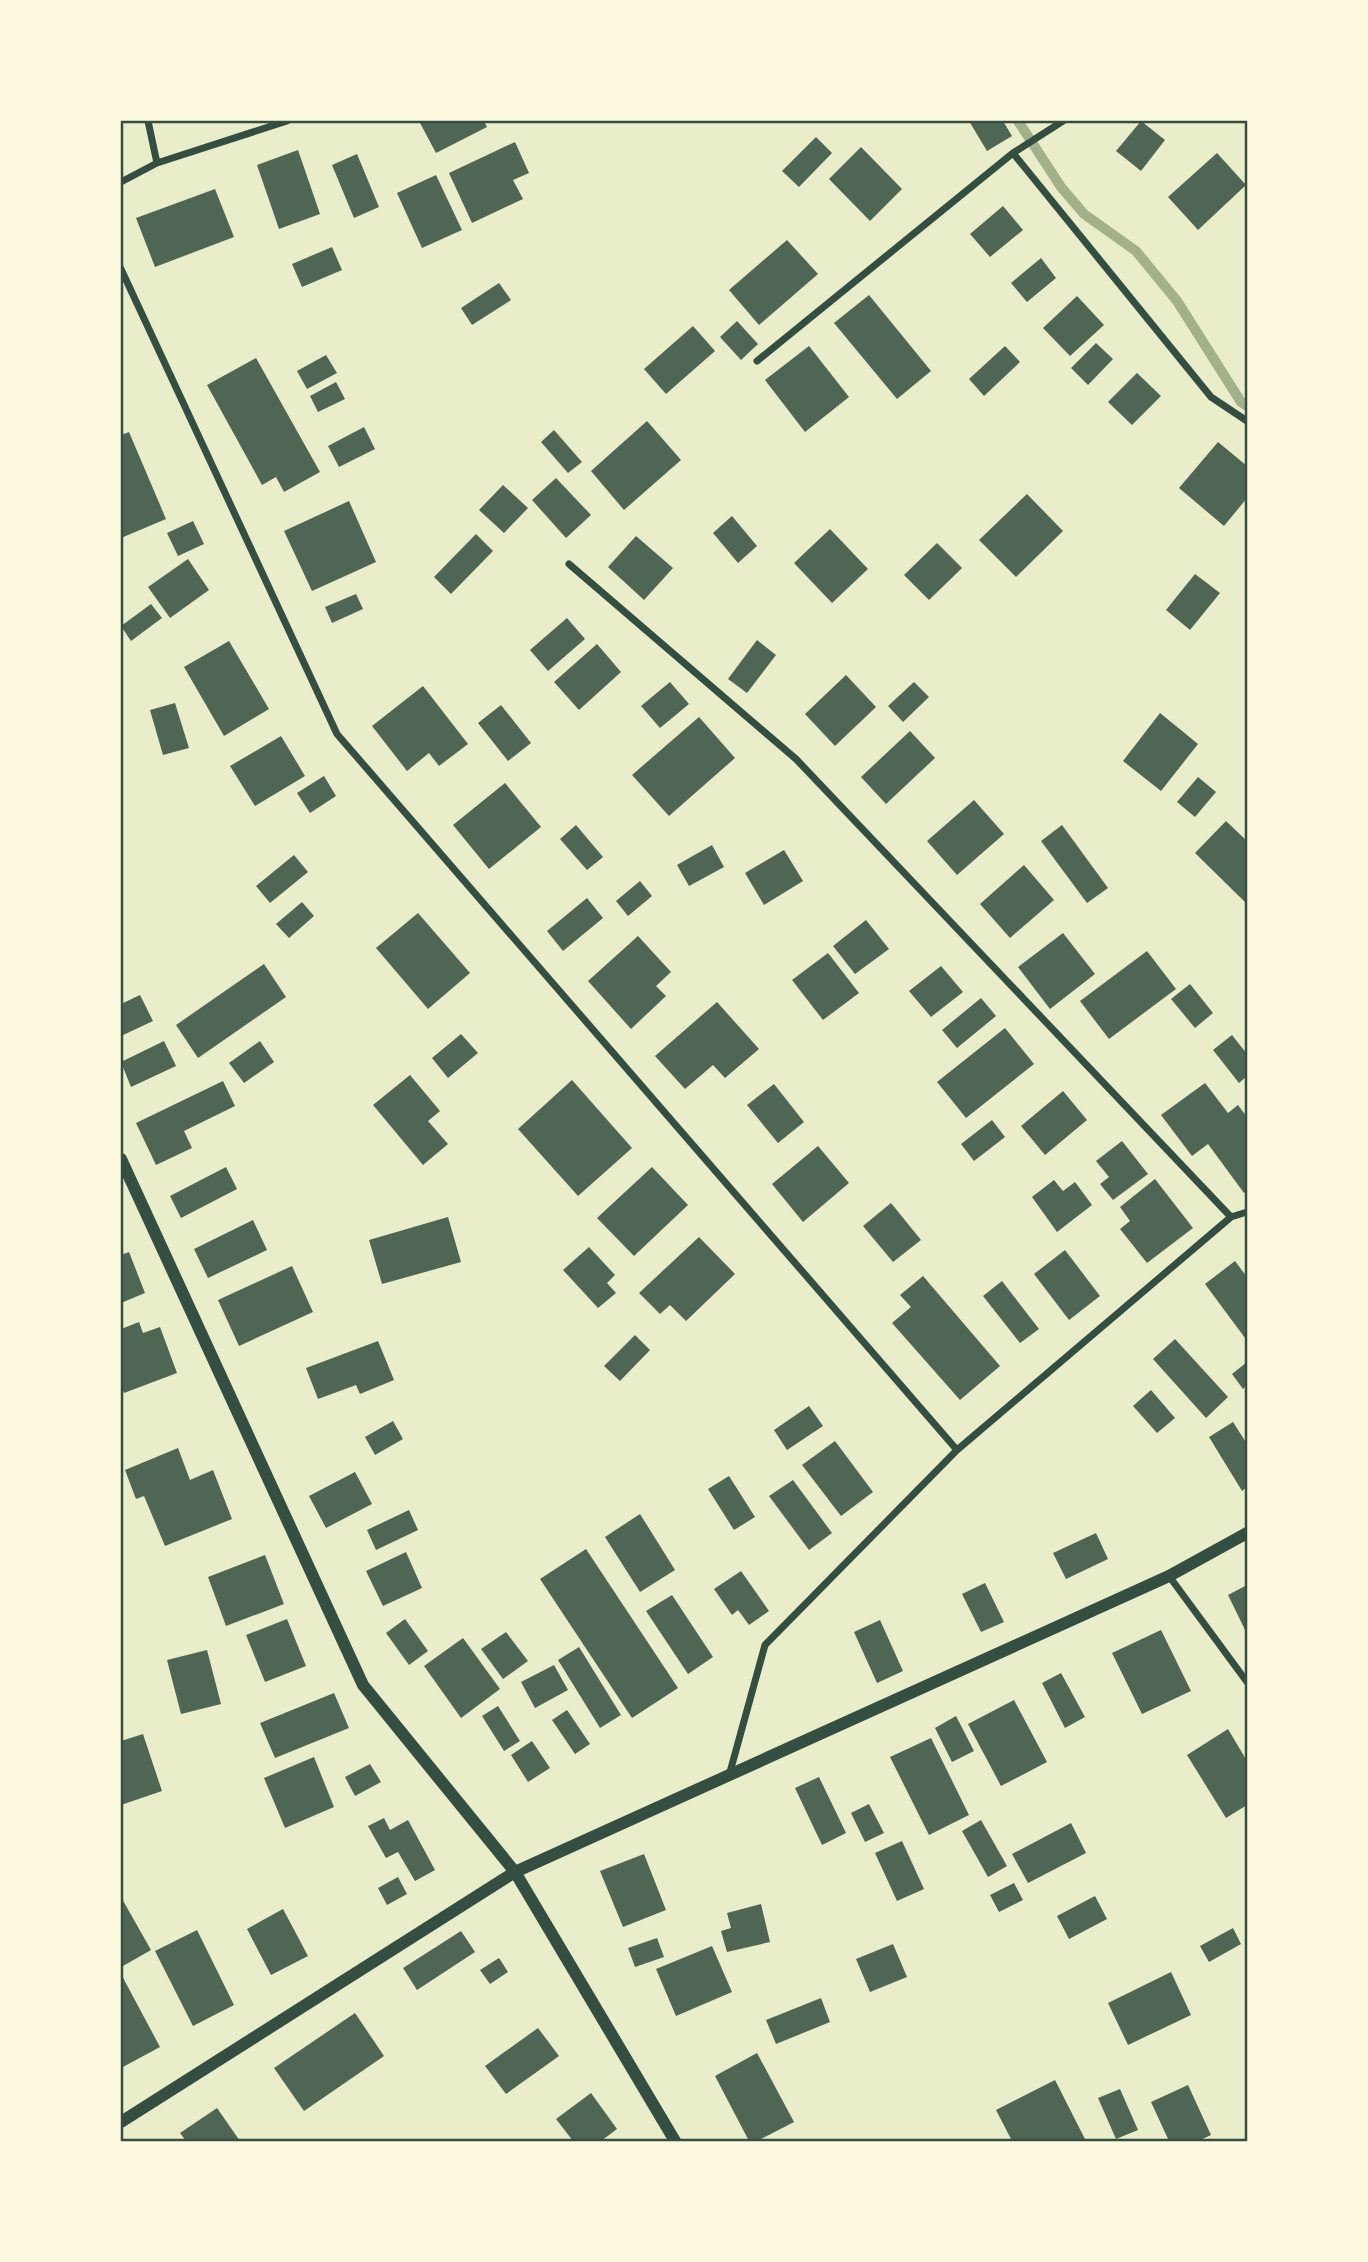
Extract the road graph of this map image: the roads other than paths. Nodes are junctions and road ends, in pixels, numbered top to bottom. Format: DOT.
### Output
graph roads {
  1 [pos="148,121"];
  2 [pos="287,121"];
  3 [pos="1063,121"];
  4 [pos="1013,153"];
  5 [pos="157,163"];
  6 [pos="121,182"];
  7 [pos="121,269"];
  8 [pos="757,361"];
  9 [pos="1247,421"];
  10 [pos="569,564"];
  11 [pos="121,1159"];
  12 [pos="1247,1212"];
  13 [pos="1231,1217"];
  14 [pos="957,1450"];
  15 [pos="1247,1533"];
  16 [pos="1169,1576"];
  17 [pos="1247,1682"];
  18 [pos="730,1772"];
  19 [pos="515,1872"];
  20 [pos="121,2122"];
  21 [pos="675,2141"];
  1 -- 5 [label="street"];
  2 -- 5 [label="street"];
  3 -- 4 [label="street"];
  4 -- 8 [label="street"];
  4 -- 9 [label="street"];
  5 -- 6 [label="street"];
  7 -- 14 [label="street"];
  10 -- 13 [label="street"];
  11 -- 19 [label="street"];
  12 -- 13 [label="street"];
  13 -- 14 [label="street"];
  14 -- 18 [label="street"];
  15 -- 16 [label="street"];
  16 -- 17 [label="street"];
  16 -- 18 [label="street"];
  18 -- 19 [label="street"];
  19 -- 20 [label="street"];
  19 -- 21 [label="street"];
}
